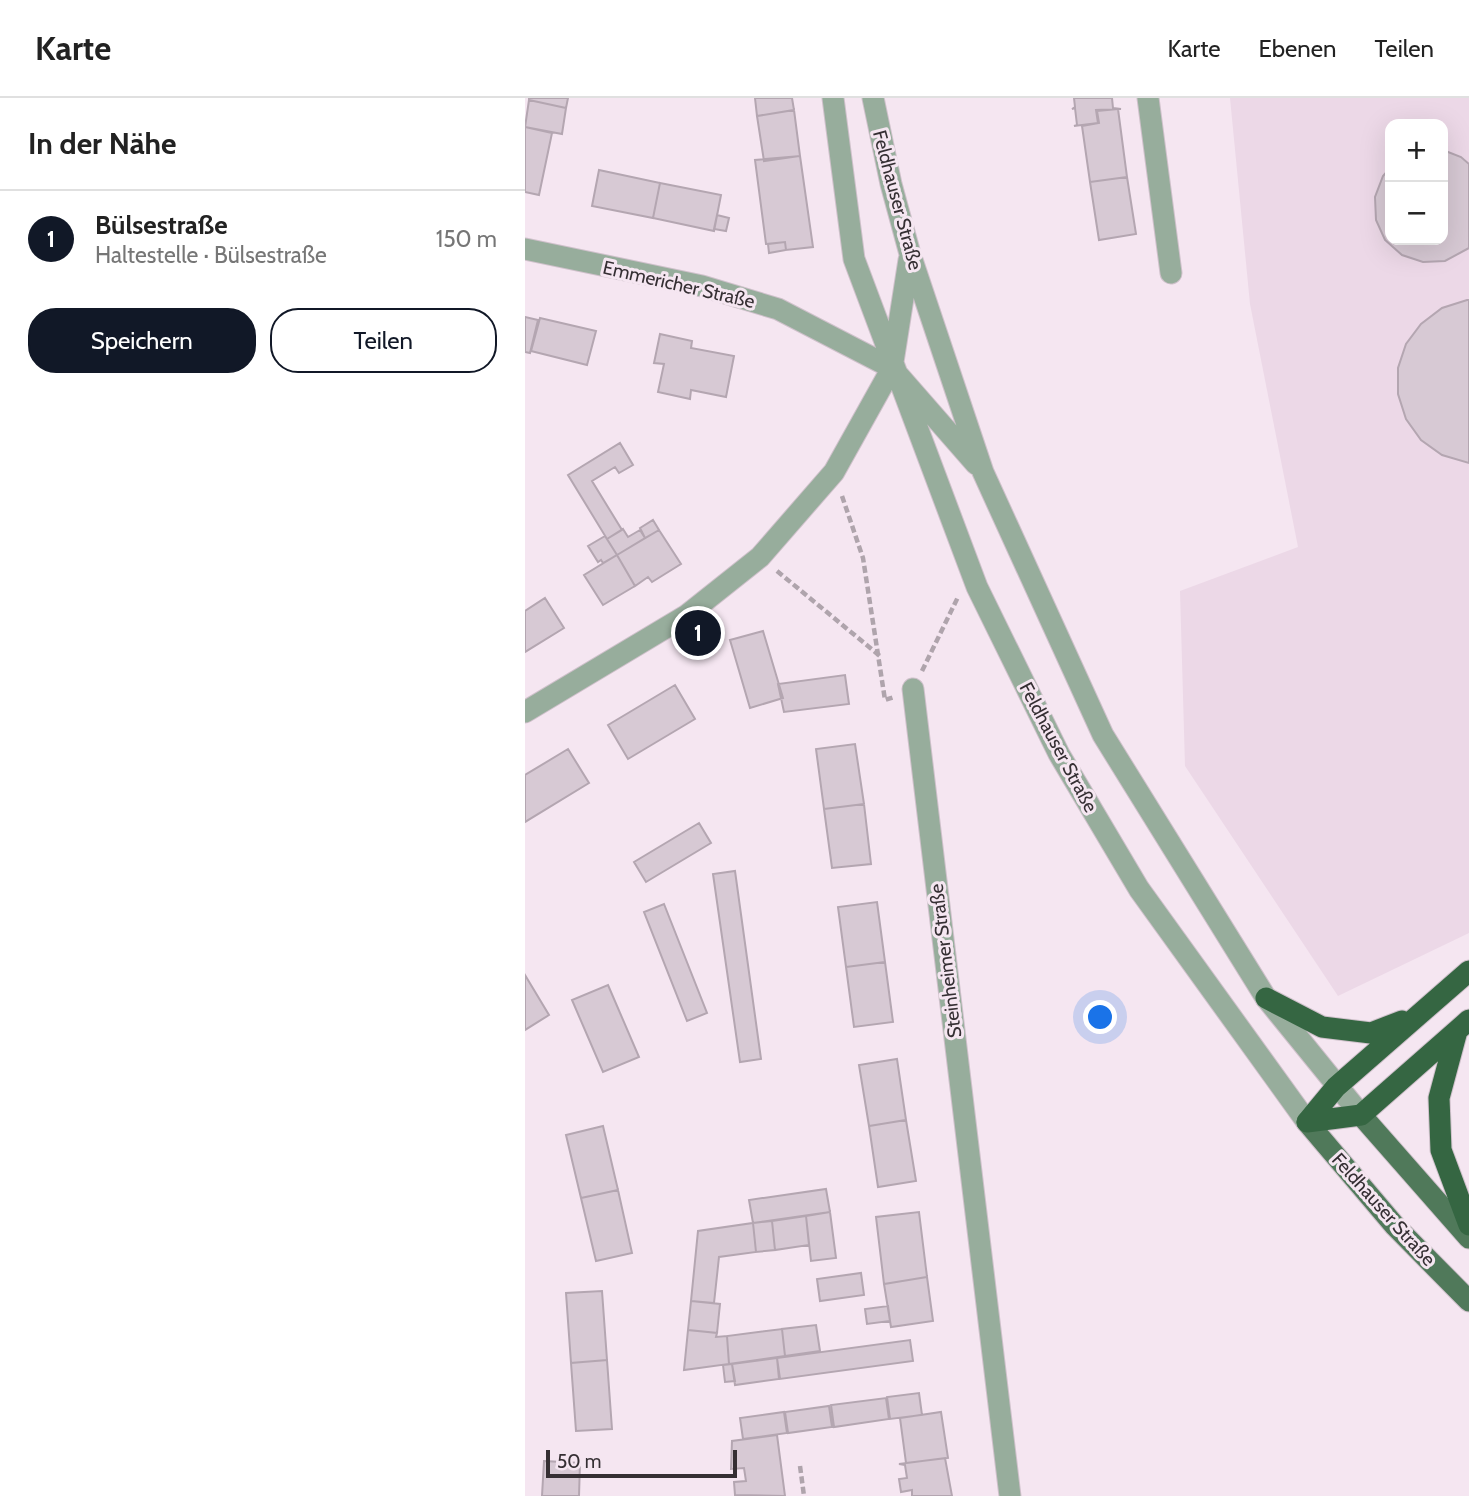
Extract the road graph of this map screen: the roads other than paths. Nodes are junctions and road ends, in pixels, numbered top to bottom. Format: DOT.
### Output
graph roads {
  1 [pos="833,98"];
  2 [pos="873,98"];
  3 [pos="1148,98"];
  4 [pos="525,249"];
  5 [pos="910,254"];
  6 [pos="1171,273"];
  7 [pos="892,368"];
  8 [pos="983,472"];
  9 [pos="913,689"];
  10 [pos="525,712"];
  11 [pos="1469,971"];
  12 [pos="1266,998"];
  13 [pos="1413,1017"];
  14 [pos="1463,1025"];
  15 [pos="1336,1087"];
  16 [pos="1361,1115"];
  17 [pos="1307,1122"];
  18 [pos="1469,1225"];
  19 [pos="1469,1238"];
  20 [pos="1469,1301"];
  21 [pos="1010,1496"];
  1 -- 7 [label="street, Feldhauser Straße"];
  2 -- 5 [label="street, Feldhauser Straße"];
  3 -- 6 [label="street"];
  4 -- 7 [label="street, Emmericher Straße"];
  5 -- 7 [label="street"];
  5 -- 8 [label="street, Feldhauser Straße"];
  7 -- 8 [label="street, Emmericher Straße"];
  7 -- 10 [label="street"];
  7 -- 17 [label="street, Feldhauser Straße"];
  8 -- 12 [label="street, Feldhauser Straße"];
  9 -- 21 [label="street, Steinheimer Straße"];
  11 -- 13 [label="highway"];
  12 -- 13 [label="highway"];
  12 -- 15 [label="street, Feldhauser Straße"];
  13 -- 15 [label="highway"];
  14 -- 16 [label="highway"];
  14 -- 18 [label="highway"];
  15 -- 16 [label="street, Feldhauser Straße"];
  15 -- 17 [label="highway"];
  16 -- 17 [label="highway"];
  16 -- 19 [label="main road, Feldhauser Straße"];
  17 -- 20 [label="main road, Feldhauser Straße"];
}
